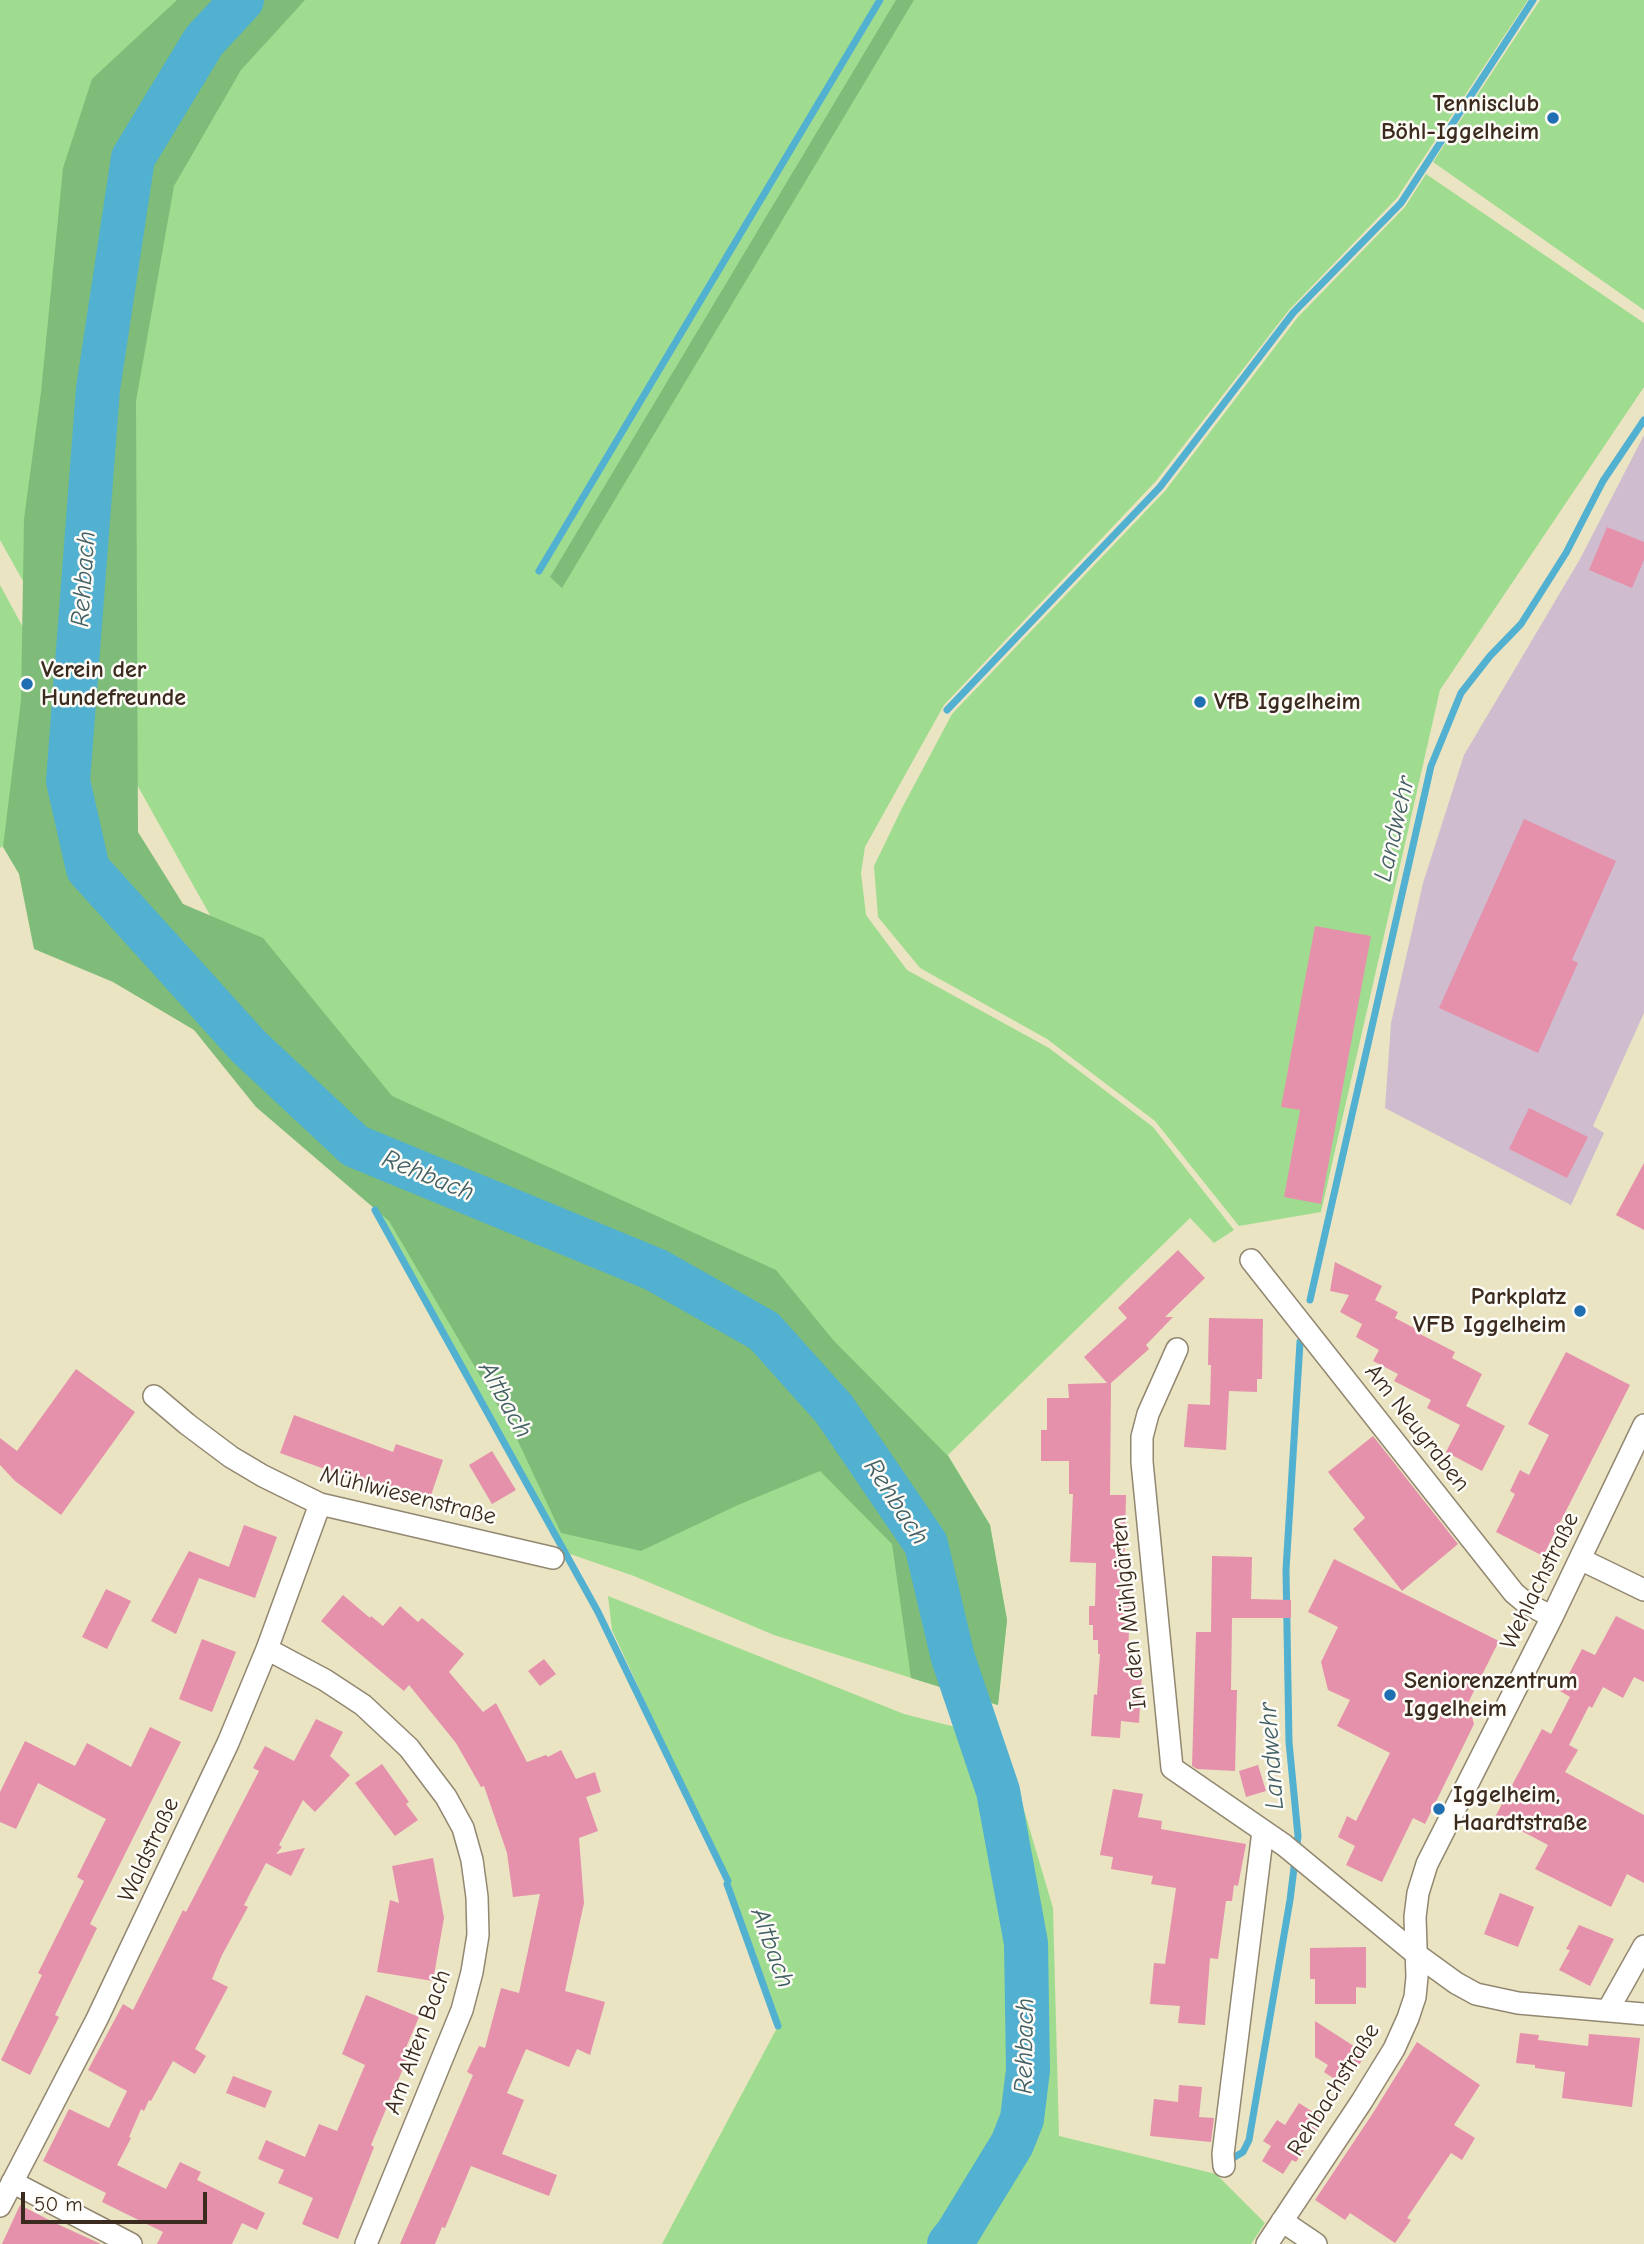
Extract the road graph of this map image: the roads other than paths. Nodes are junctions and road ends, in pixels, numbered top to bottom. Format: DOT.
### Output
graph roads {
  1 [pos="1251,1260"];
  2 [pos="1177,1349"];
  3 [pos="154,1396"];
  4 [pos="1644,1425"];
  5 [pos="320,1504"];
  6 [pos="553,1558"];
  7 [pos="1580,1559"];
  8 [pos="1644,1590"];
  9 [pos="1552,1616"];
  10 [pos="267,1649"];
  11 [pos="1263,1831"];
  12 [pos="1644,1946"];
  13 [pos="1416,1954"];
  14 [pos="1608,2010"];
  15 [pos="1644,2014"];
  16 [pos="1224,2166"];
  17 [pos="12,2182"];
  18 [pos="0,2206"];
  19 [pos="1282,2221"];
  20 [pos="131,2244"];
  21 [pos="366,2244"];
  22 [pos="1267,2244"];
  23 [pos="1316,2244"];
  1 -- 9 [label="street, Am Neugraben"];
  2 -- 11 [label="street, In den Mühlgärten"];
  3 -- 5 [label="street, Mühlwiesenstraße"];
  4 -- 7 [label="street, Wehlachstraße"];
  5 -- 6 [label="street, Mühlwiesenstraße"];
  5 -- 10 [label="street, Waldstraße"];
  7 -- 8 [label="street"];
  7 -- 9 [label="street, Wehlachstraße"];
  9 -- 13 [label="street, Wehlachstraße"];
  10 -- 17 [label="street, Waldstraße"];
  10 -- 21 [label="street, Am Alten Bach"];
  11 -- 13 [label="street, In den Mühlgärten"];
  11 -- 16 [label="street"];
  12 -- 14 [label="street"];
  13 -- 14 [label="street, In den Mühlgärten"];
  13 -- 19 [label="street, Rehbachstraße"];
  14 -- 15 [label="street, In den Mühlgärten"];
  17 -- 18 [label="street, Waldstraße"];
  17 -- 20 [label="street"];
  19 -- 22 [label="street, Rehbachstraße"];
  19 -- 23 [label="street"];
}
